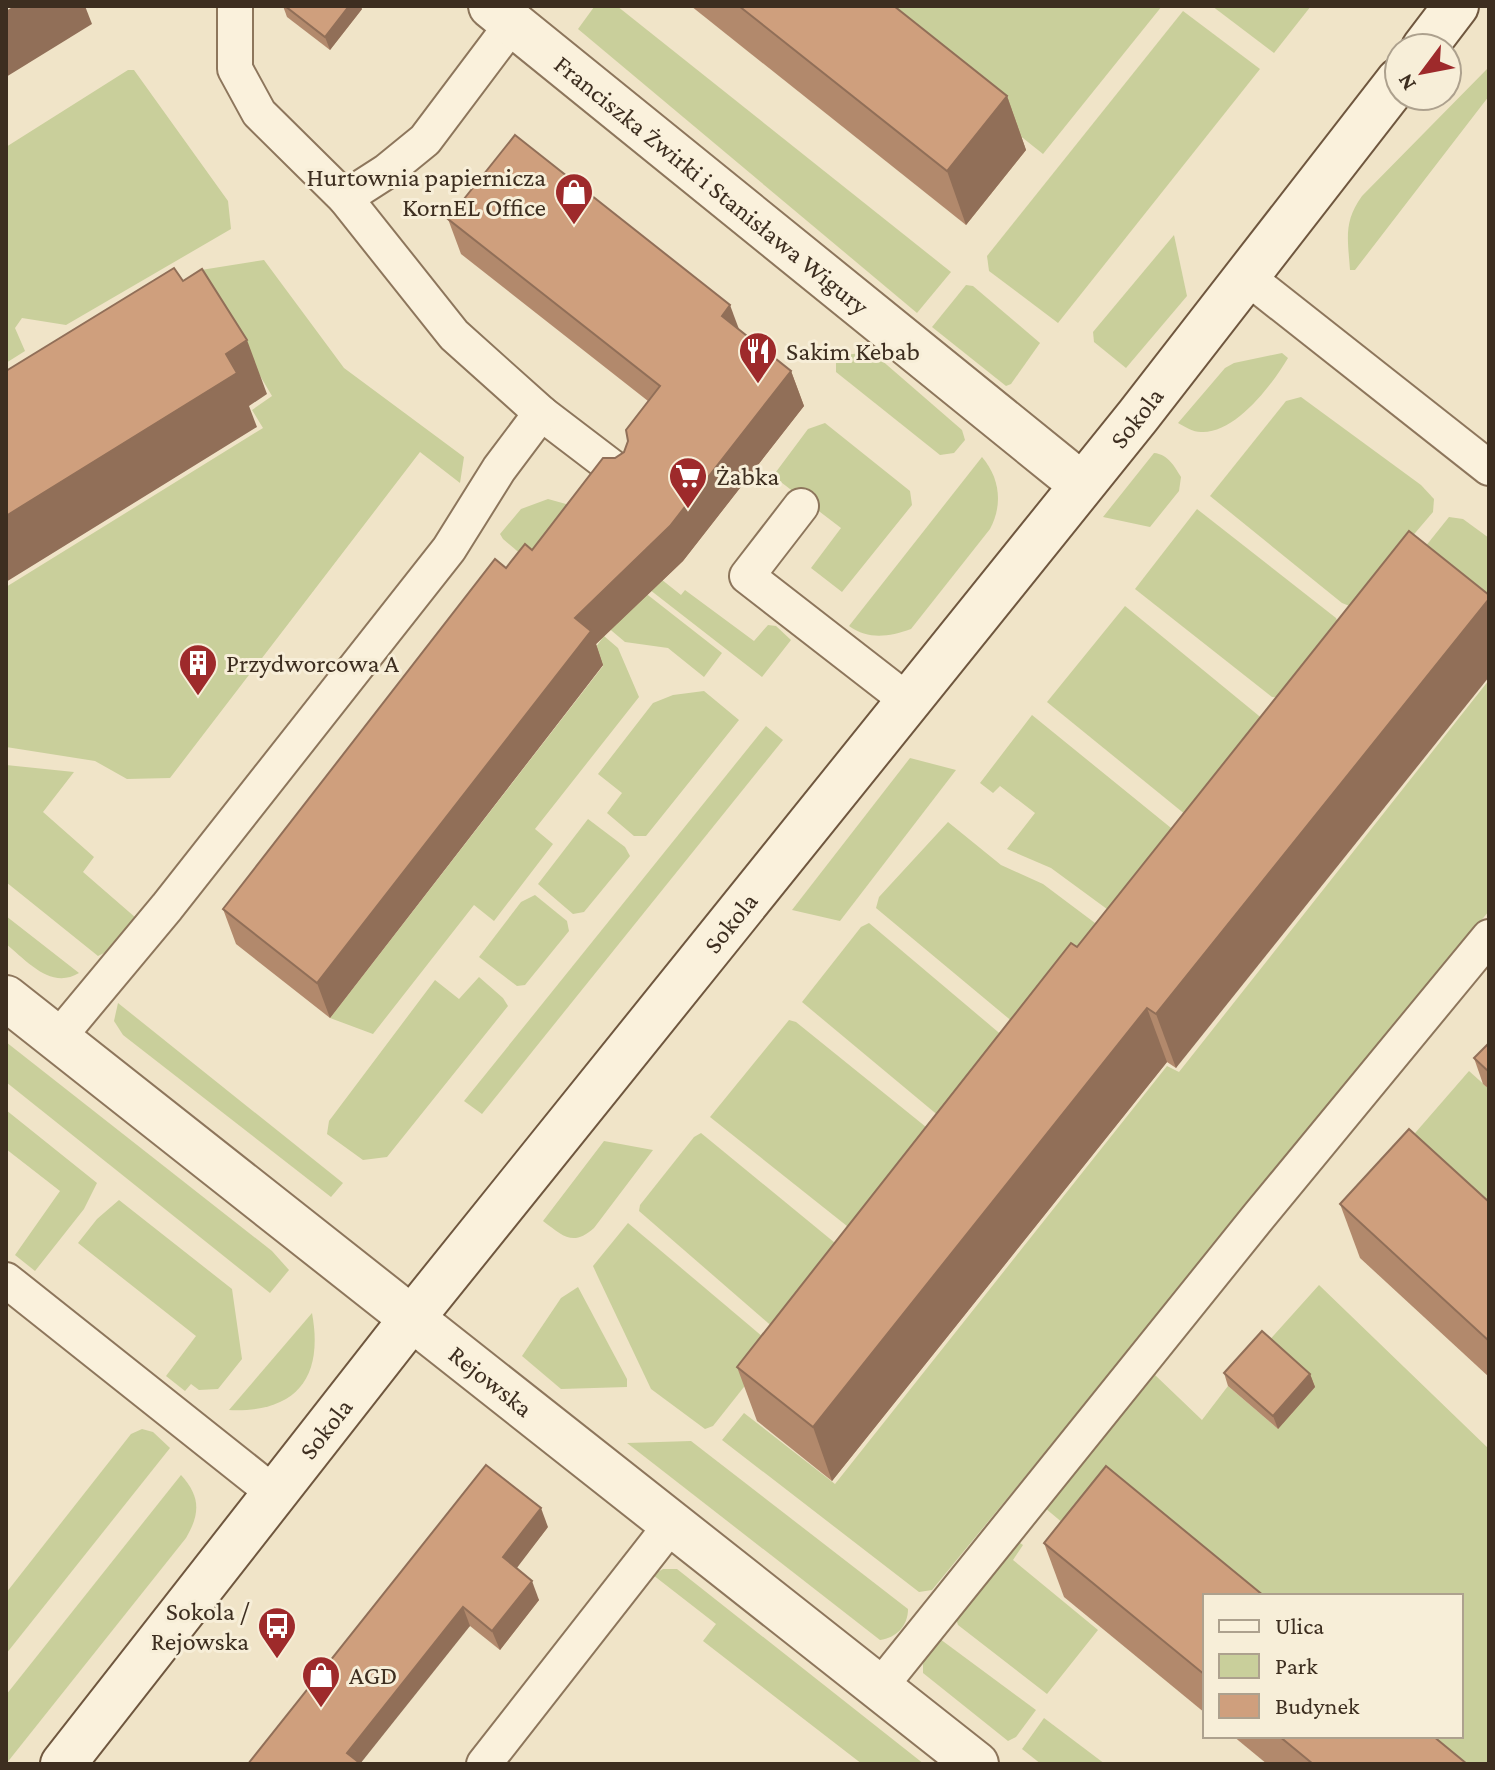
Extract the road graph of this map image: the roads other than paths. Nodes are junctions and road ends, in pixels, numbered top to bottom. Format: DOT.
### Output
graph roads {
  1 [pos="235,6"];
  2 [pos="1456,6"];
  3 [pos="502,15"];
  4 [pos="1436,32"];
  5 [pos="1383,101"];
  6 [pos="345,198"];
  7 [pos="1247,277"];
  8 [pos="541,413"];
  9 [pos="1489,468"];
  10 [pos="621,474"];
  11 [pos="1081,484"];
  12 [pos="801,506"];
  13 [pos="908,701"];
  14 [pos="1489,937"];
  15 [pos="6,998"];
  16 [pos="57,1039"];
  17 [pos="6,1280"];
  18 [pos="413,1317"];
  19 [pos="274,1493"];
  20 [pos="671,1525"];
  21 [pos="879,1688"];
  22 [pos="63,1764"];
  23 [pos="484,1764"];
  24 [pos="976,1764"];
  1 -- 6 [label="lane"];
  2 -- 4 [label="street"];
  3 -- 6 [label="lane"];
  3 -- 11 [label="street, Franciszka Żwirki i Stanisława Wigury"];
  5 -- 7 [label="street, Sokola"];
  6 -- 8 [label="lane"];
  7 -- 9 [label="lane"];
  7 -- 11 [label="street, Sokola"];
  8 -- 10 [label="lane"];
  8 -- 16 [label="lane"];
  11 -- 13 [label="street, Sokola"];
  12 -- 13 [label="lane"];
  13 -- 18 [label="street, Sokola"];
  14 -- 21 [label="lane"];
  15 -- 16 [label="street, Rejowska"];
  16 -- 18 [label="street, Rejowska"];
  17 -- 19 [label="lane"];
  18 -- 19 [label="street, Sokola"];
  18 -- 20 [label="street, Rejowska"];
  19 -- 22 [label="street, Sokola"];
  20 -- 21 [label="street, Rejowska"];
  20 -- 23 [label="lane"];
  21 -- 24 [label="street, Rejowska"];
}
